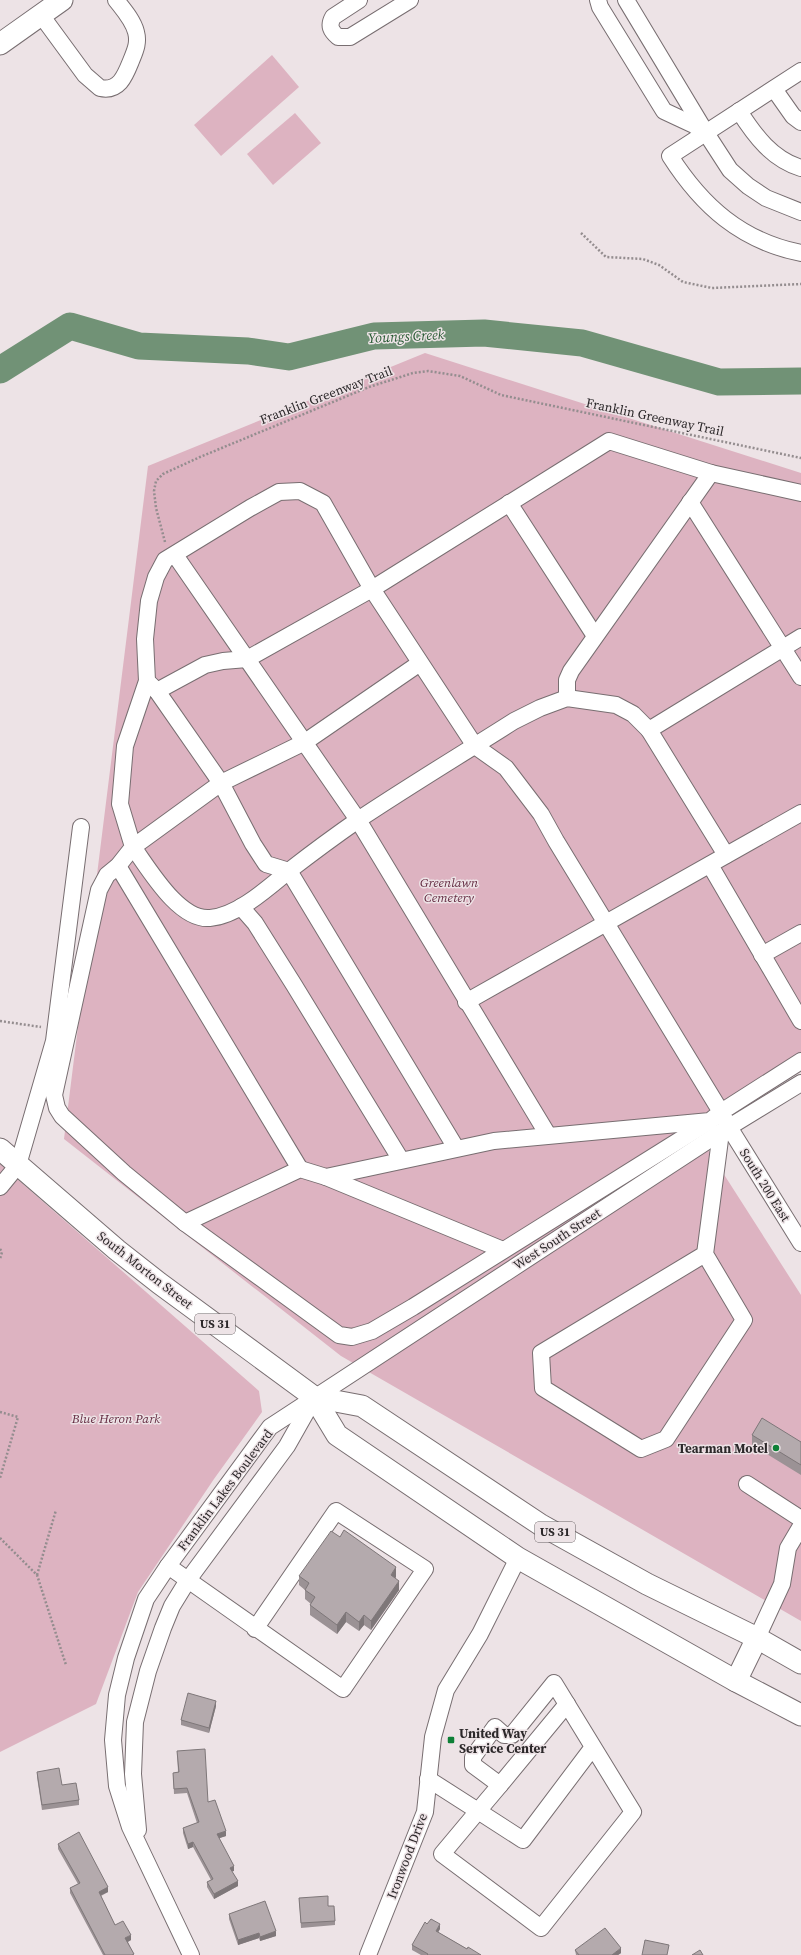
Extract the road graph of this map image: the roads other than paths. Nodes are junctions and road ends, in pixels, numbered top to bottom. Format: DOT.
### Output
graph roads {
  1 [pos="62,0"];
  2 [pos="116,0"];
  3 [pos="359,0"];
  4 [pos="410,0"];
  5 [pos="598,0"];
  6 [pos="626,0"];
  7 [pos="41,15"];
  8 [pos="0,44"];
  9 [pos="801,71"];
  10 [pos="774,89"];
  11 [pos="739,112"];
  12 [pos="801,122"];
  13 [pos="706,133"];
  14 [pos="801,168"];
  15 [pos="801,212"];
  16 [pos="801,252"];
  17 [pos="711,473"];
  18 [pos="801,493"];
  19 [pos="690,502"];
  20 [pos="509,503"];
  21 [pos="170,558"];
  22 [pos="372,589"];
  23 [pos="595,636"];
  24 [pos="801,637"];
  25 [pos="783,648"];
  26 [pos="247,659"];
  27 [pos="420,663"];
  28 [pos="801,677"];
  29 [pos="152,686"];
  30 [pos="567,698"];
  31 [pos="649,730"];
  32 [pos="305,742"];
  33 [pos="475,746"];
  34 [pos="221,783"];
  35 [pos="801,813"];
  36 [pos="358,820"];
  37 [pos="80,827"];
  38 [pos="133,847"];
  39 [pos="726,855"];
  40 [pos="710,865"];
  41 [pos="118,866"];
  42 [pos="289,871"];
  43 [pos="241,907"];
  44 [pos="607,923"];
  45 [pos="801,933"];
  46 [pos="762,955"];
  47 [pos="466,1002"];
  48 [pos="801,1021"];
  49 [pos="801,1061"];
  50 [pos="801,1083"];
  51 [pos="721,1123"];
  52 [pos="548,1136"];
  53 [pos="456,1148"];
  54 [pos="0,1149"];
  55 [pos="401,1160"];
  56 [pos="18,1165"];
  57 [pos="300,1169"];
  58 [pos="326,1177"];
  59 [pos="0,1188"];
  60 [pos="185,1223"];
  61 [pos="801,1243"];
  62 [pos="503,1250"];
  63 [pos="705,1254"];
  64 [pos="314,1397"];
  65 [pos="746,1484"];
  66 [pos="221,1495"];
  67 [pos="240,1509"];
  68 [pos="801,1519"];
  69 [pos="801,1526"];
  70 [pos="518,1558"];
  71 [pos="168,1566"];
  72 [pos="188,1580"];
  73 [pos="255,1629"];
  74 [pos="757,1638"];
  75 [pos="801,1663"];
  76 [pos="736,1681"];
  77 [pos="567,1704"];
  78 [pos="801,1715"];
  79 [pos="593,1747"];
  80 [pos="428,1779"];
  81 [pos="500,1785"];
  82 [pos="478,1811"];
  83 [pos="142,1854"];
  84 [pos="191,1955"];
  85 [pos="368,1955"];
  1 -- 7 [label="main road"];
  2 -- 7 [label="street"];
  3 -- 4 [label="street"];
  5 -- 13 [label="street"];
  6 -- 13 [label="street"];
  7 -- 8 [label="main road"];
  9 -- 10 [label="street"];
  10 -- 11 [label="street"];
  10 -- 12 [label="street"];
  11 -- 13 [label="street"];
  11 -- 14 [label="street"];
  13 -- 15 [label="street"];
  13 -- 16 [label="street"];
  17 -- 18 [label="street"];
  17 -- 19 [label="street"];
  17 -- 20 [label="street"];
  19 -- 23 [label="street"];
  19 -- 25 [label="street"];
  20 -- 22 [label="street"];
  20 -- 23 [label="street"];
  21 -- 22 [label="street"];
  21 -- 26 [label="street"];
  21 -- 29 [label="street"];
  22 -- 26 [label="street"];
  22 -- 27 [label="street"];
  23 -- 30 [label="street"];
  24 -- 25 [label="street"];
  25 -- 28 [label="street"];
  25 -- 31 [label="street"];
  26 -- 29 [label="street"];
  26 -- 32 [label="street"];
  27 -- 32 [label="street"];
  27 -- 33 [label="street"];
  29 -- 34 [label="street"];
  29 -- 38 [label="street"];
  30 -- 31 [label="street"];
  30 -- 33 [label="street"];
  31 -- 39 [label="street"];
  32 -- 34 [label="street"];
  32 -- 36 [label="street"];
  33 -- 36 [label="street"];
  33 -- 44 [label="street, South 200 East"];
  34 -- 38 [label="street"];
  34 -- 42 [label="street"];
  35 -- 39 [label="street"];
  36 -- 42 [label="street"];
  36 -- 47 [label="street"];
  37 -- 56 [label="street"];
  38 -- 41 [label="street"];
  38 -- 43 [label="street"];
  39 -- 40 [label="street"];
  40 -- 44 [label="street"];
  40 -- 46 [label="street"];
  41 -- 57 [label="street"];
  41 -- 60 [label="street"];
  42 -- 43 [label="street"];
  42 -- 53 [label="street"];
  43 -- 55 [label="street"];
  44 -- 47 [label="street"];
  44 -- 51 [label="street, South 200 East"];
  45 -- 46 [label="street"];
  46 -- 48 [label="street"];
  47 -- 52 [label="street"];
  49 -- 51 [label="street"];
  50 -- 51 [label="street, West South Street"];
  51 -- 52 [label="street"];
  51 -- 61 [label="street, South 200 East"];
  51 -- 62 [label="street"];
  51 -- 63 [label="street"];
  51 -- 64 [label="street, West South Street"];
  52 -- 53 [label="street"];
  53 -- 55 [label="street"];
  54 -- 56 [label="main road, South Morton Street / US 31"];
  55 -- 58 [label="street"];
  56 -- 59 [label="street"];
  56 -- 64 [label="main road, South Morton Street / US 31"];
  57 -- 58 [label="street"];
  57 -- 60 [label="street"];
  58 -- 62 [label="street"];
  60 -- 62 [label="street"];
  63 -- 63 [label="street"];
  64 -- 66 [label="street, Franklin Lakes Boulevard"];
  64 -- 67 [label="street, Franklin Lakes Boulevard"];
  64 -- 70 [label="main road, US 31"];
  64 -- 74 [label="main road, US 31"];
  65 -- 68 [label="street"];
  66 -- 67 [label="street"];
  66 -- 71 [label="street, Franklin Lakes Boulevard"];
  67 -- 72 [label="street, Franklin Lakes Boulevard"];
  69 -- 74 [label="street"];
  70 -- 76 [label="main road, US 31"];
  70 -- 80 [label="street, Ironwood Drive"];
  71 -- 72 [label="street"];
  71 -- 83 [label="street, Franklin Lakes Boulevard"];
  72 -- 73 [label="street"];
  72 -- 83 [label="street, Franklin Lakes Boulevard"];
  73 -- 73 [label="street"];
  74 -- 75 [label="main road, US 31"];
  74 -- 76 [label="main road"];
  76 -- 78 [label="main road, US 31"];
  77 -- 79 [label="street"];
  77 -- 81 [label="street"];
  77 -- 81 [label="street"];
  79 -- 82 [label="street"];
  79 -- 82 [label="street"];
  80 -- 82 [label="street"];
  80 -- 85 [label="street, Ironwood Drive"];
  81 -- 82 [label="street"];
  83 -- 84 [label="street, Franklin Lakes Boulevard"];
}
